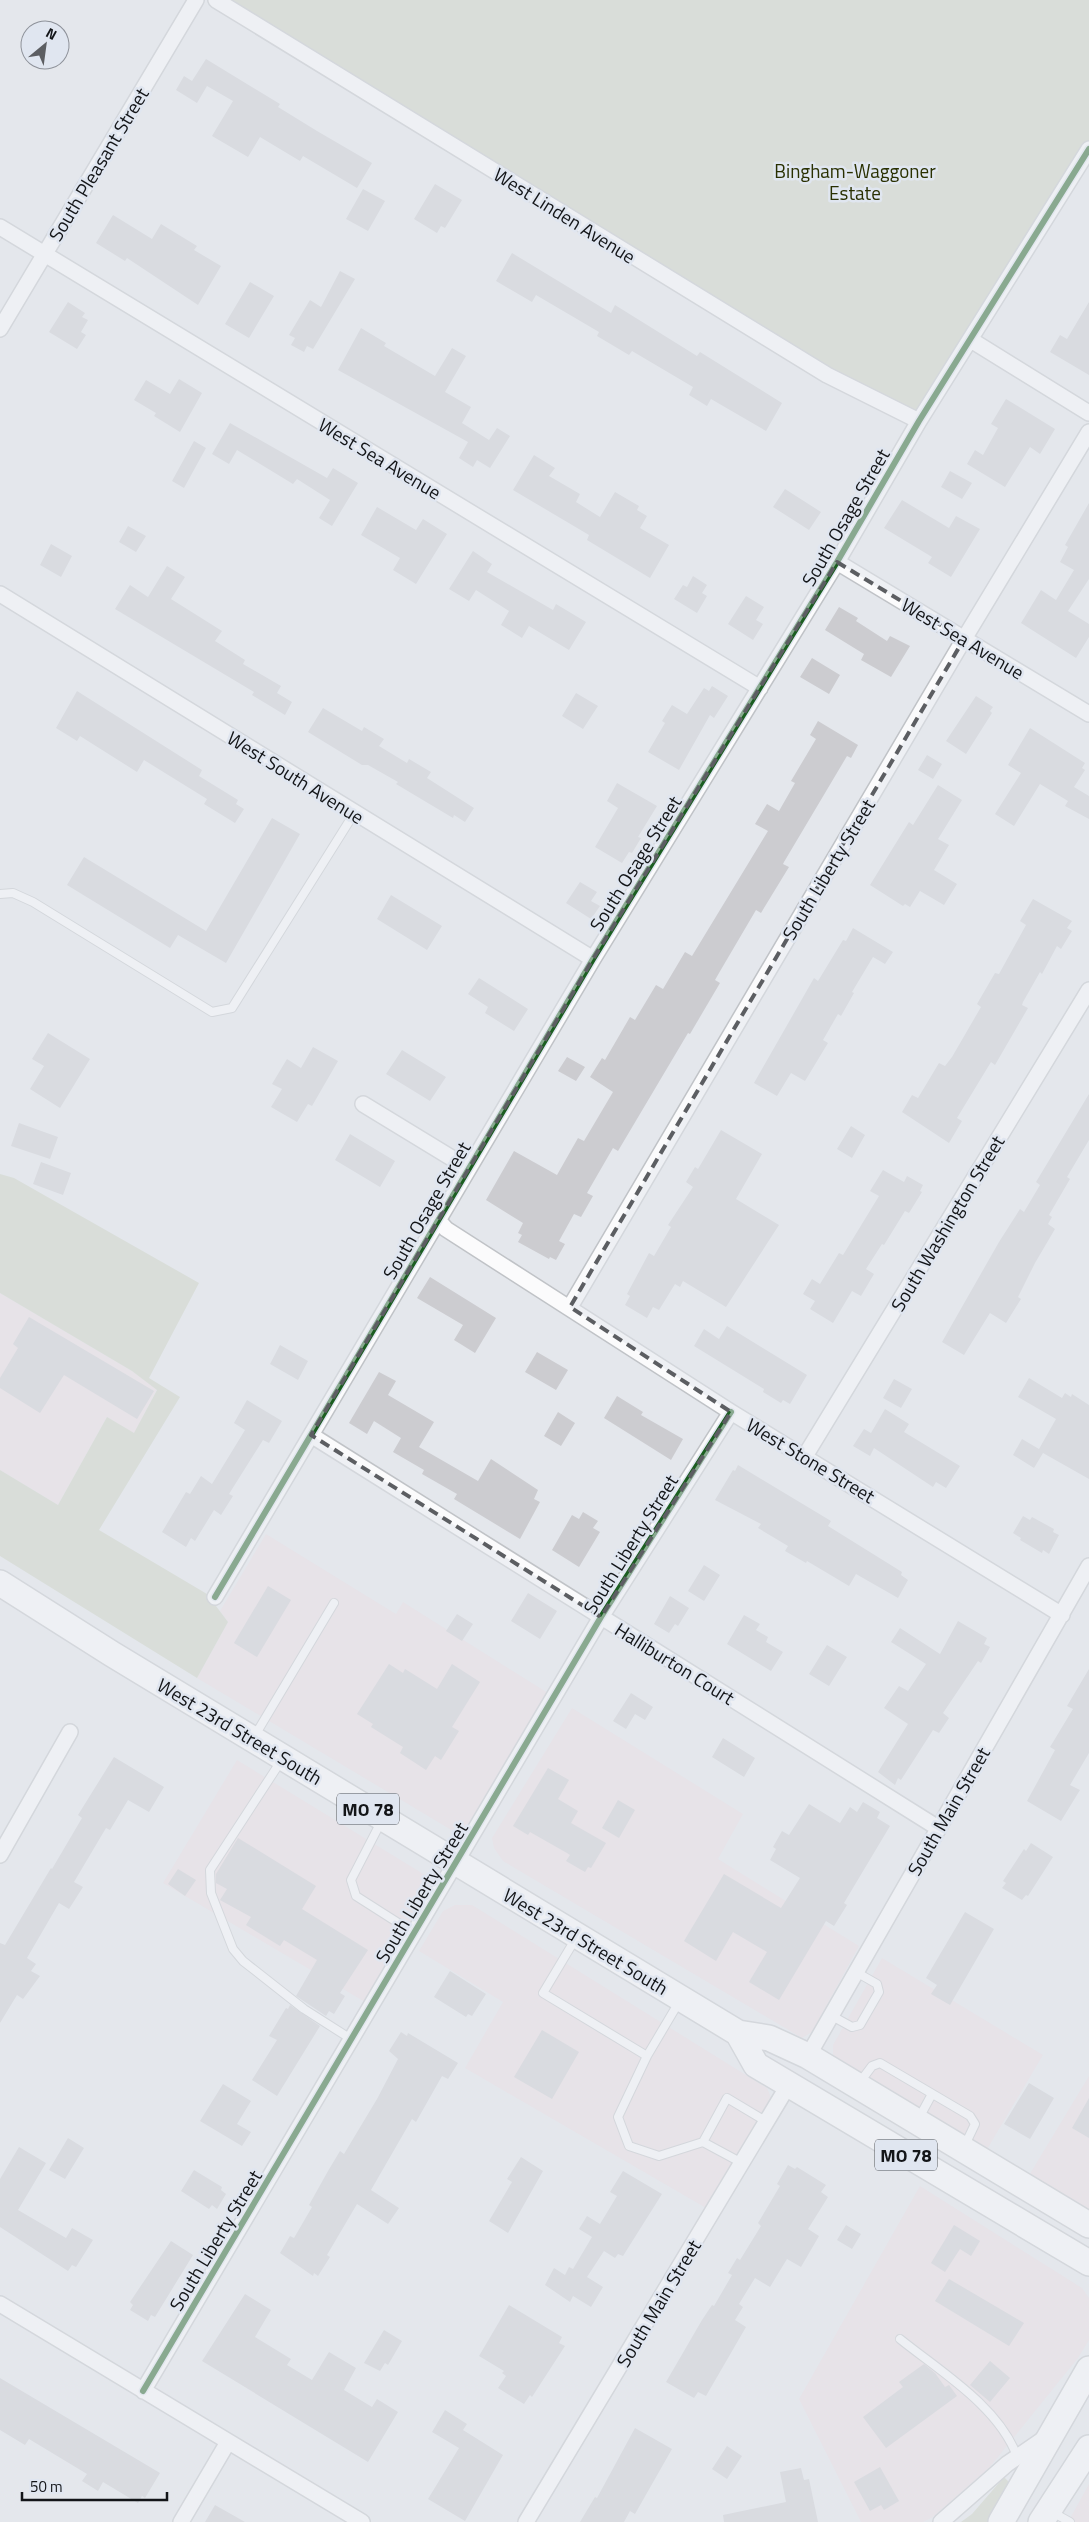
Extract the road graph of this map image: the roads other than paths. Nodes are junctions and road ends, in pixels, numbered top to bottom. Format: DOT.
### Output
graph roads {
  1 [pos="196,0"];
  2 [pos="216,0"];
  3 [pos="1089,149"];
  4 [pos="0,227"];
  5 [pos="44,254"];
  6 [pos="0,329"];
  7 [pos="971,340"];
  8 [pos="1089,413"];
  9 [pos="919,421"];
  10 [pos="1089,432"];
  11 [pos="837,562"];
  12 [pos="0,594"];
  13 [pos="964,639"];
  14 [pos="760,688"];
  15 [pos="1089,714"];
  16 [pos="354,812"];
  17 [pos="0,894"];
  18 [pos="593,959"];
  19 [pos="1089,990"];
  20 [pos="363,1104"];
  21 [pos="468,1168"];
  22 [pos="438,1220"];
  23 [pos="570,1307"];
  24 [pos="731,1412"];
  25 [pos="311,1435"];
  26 [pos="805,1456"];
  27 [pos="1089,1566"];
  28 [pos="0,1583"];
  29 [pos="214,1597"];
  30 [pos="334,1603"];
  31 [pos="1062,1614"];
  32 [pos="601,1617"];
  33 [pos="70,1732"];
  34 [pos="253,1739"];
  35 [pos="283,1758"];
  36 [pos="383,1818"];
  37 [pos="938,1828"];
  38 [pos="0,1855"];
  39 [pos="456,1862"];
  40 [pos="414,1933"];
  41 [pos="578,1935"];
  42 [pos="856,1972"];
  43 [pos="682,1999"];
  44 [pos="832,2016"];
  45 [pos="738,2032"];
  46 [pos="351,2039"];
  47 [pos="647,2056"];
  48 [pos="808,2056"];
  49 [pos="790,2084"];
  50 [pos="858,2086"];
  51 [pos="932,2094"];
  52 [pos="767,2122"];
  53 [pos="917,2122"];
  54 [pos="702,2142"];
  55 [pos="962,2150"];
  56 [pos="742,2164"];
  57 [pos="1089,2225"];
  58 [pos="1089,2264"];
  59 [pos="0,2304"];
  60 [pos="900,2339"];
  61 [pos="1089,2369"];
  62 [pos="143,2391"];
  63 [pos="1053,2433"];
  64 [pos="228,2442"];
  65 [pos="1089,2448"];
  66 [pos="1018,2456"];
  67 [pos="1044,2516"];
  68 [pos="181,2522"];
  69 [pos="362,2522"];
  70 [pos="526,2522"];
  71 [pos="941,2522"];
  72 [pos="1001,2522"];
  73 [pos="1070,2522"];
  1 -- 5 [label="street, South Pleasant Street"];
  2 -- 9 [label="street, West Linden Avenue"];
  3 -- 7 [label="street, South Osage Street"];
  4 -- 5 [label="street, West Sea Avenue"];
  5 -- 6 [label="street, South Pleasant Street"];
  5 -- 14 [label="street, West Sea Avenue"];
  7 -- 8 [label="street"];
  7 -- 9 [label="street, South Osage Street"];
  9 -- 11 [label="street, South Osage Street"];
  10 -- 13 [label="street, South Liberty Street"];
  11 -- 13 [label="street, West Sea Avenue"];
  11 -- 14 [label="street, South Osage Street"];
  12 -- 16 [label="street, West South Avenue"];
  13 -- 15 [label="street, West Sea Avenue"];
  13 -- 23 [label="street, South Liberty Street"];
  14 -- 18 [label="street, South Osage Street"];
  16 -- 17 [label="lane"];
  16 -- 18 [label="street, West South Avenue"];
  18 -- 21 [label="street, South Osage Street"];
  19 -- 26 [label="street, South Washington Street"];
  20 -- 21 [label="street"];
  21 -- 22 [label="street, South Osage Street"];
  22 -- 23 [label="street, West Stone Street"];
  22 -- 25 [label="street, South Osage Street"];
  23 -- 24 [label="street, West Stone Street"];
  24 -- 26 [label="street, West Stone Street"];
  24 -- 32 [label="street, South Liberty Street"];
  25 -- 29 [label="street, South Osage Street"];
  25 -- 32 [label="street, Halliburton Court"];
  26 -- 31 [label="street, West Stone Street"];
  27 -- 31 [label="street, South Main Street"];
  28 -- 34 [label="main road, West 23rd Street South / MO 78"];
  30 -- 34 [label="lane"];
  31 -- 37 [label="street, South Main Street"];
  32 -- 37 [label="street, Halliburton Court"];
  32 -- 39 [label="street, South Liberty Street"];
  33 -- 38 [label="street"];
  34 -- 35 [label="main road, West 23rd Street South / MO 78"];
  35 -- 36 [label="main road, West 23rd Street South / MO 78"];
  35 -- 46 [label="lane"];
  36 -- 39 [label="main road, West 23rd Street South / MO 78"];
  36 -- 40 [label="lane"];
  37 -- 42 [label="street, South Main Street"];
  39 -- 40 [label="street, South Liberty Street"];
  39 -- 41 [label="main road, West 23rd Street South / MO 78"];
  40 -- 46 [label="street, South Liberty Street"];
  41 -- 43 [label="main road, West 23rd Street South / MO 78"];
  41 -- 47 [label="lane"];
  42 -- 44 [label="street, South Main Street"];
  42 -- 44 [label="lane"];
  43 -- 45 [label="main road, West 23rd Street South / MO 78"];
  43 -- 47 [label="lane"];
  44 -- 48 [label="street, South Main Street"];
  45 -- 48 [label="main road, MO 78"];
  45 -- 49 [label="main road, MO 78"];
  46 -- 62 [label="street, South Liberty Street"];
  47 -- 54 [label="lane"];
  48 -- 50 [label="main road, MO 78"];
  49 -- 52 [label="street, South Main Street"];
  49 -- 58 [label="main road, MO 78"];
  50 -- 51 [label="lane"];
  50 -- 53 [label="main road, MO 78"];
  51 -- 53 [label="lane"];
  51 -- 55 [label="lane"];
  52 -- 54 [label="lane"];
  52 -- 56 [label="street, South Main Street"];
  53 -- 55 [label="main road, MO 78"];
  54 -- 56 [label="lane"];
  55 -- 57 [label="main road, MO 78"];
  56 -- 70 [label="street, South Main Street"];
  59 -- 62 [label="street"];
  60 -- 66 [label="lane"];
  61 -- 63 [label="main road"];
  62 -- 64 [label="street"];
  63 -- 66 [label="street"];
  63 -- 72 [label="main road"];
  64 -- 68 [label="street"];
  64 -- 69 [label="street"];
  65 -- 67 [label="main road"];
  66 -- 71 [label="street"];
  67 -- 73 [label="lane"];
}
